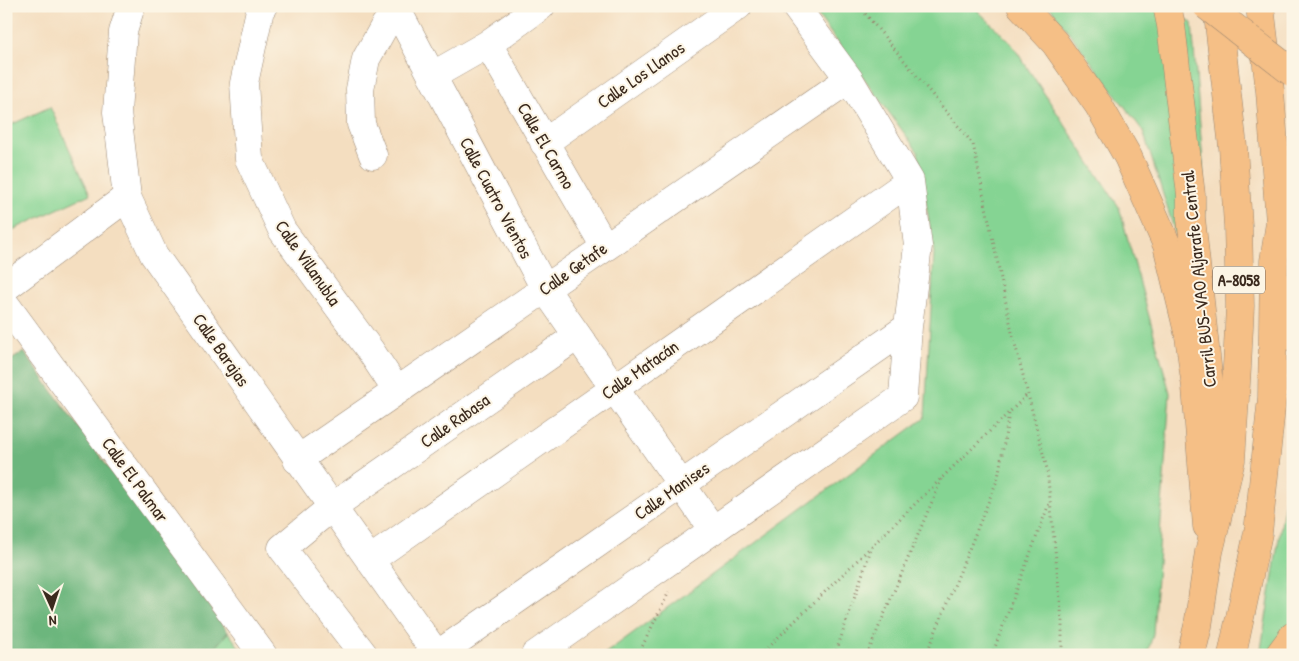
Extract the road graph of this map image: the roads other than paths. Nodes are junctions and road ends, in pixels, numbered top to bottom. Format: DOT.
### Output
graph roads {
  1 [pos="131,6"];
  2 [pos="541,6"];
  3 [pos="738,6"];
  4 [pos="795,6"];
  5 [pos="1021,6"];
  6 [pos="1167,6"];
  7 [pos="1207,6"];
  8 [pos="1217,6"];
  9 [pos="1260,6"];
  10 [pos="257,8"];
  11 [pos="397,11"];
  12 [pos="488,44"];
  13 [pos="1293,73"];
  14 [pos="432,76"];
  15 [pos="849,79"];
  16 [pos="544,143"];
  17 [pos="373,155"];
  18 [pos="910,181"];
  19 [pos="127,198"];
  20 [pos="1280,223"];
  21 [pos="606,247"];
  22 [pos="6,287"];
  23 [pos="545,289"];
  24 [pos="6,305"];
  25 [pos="908,327"];
  26 [pos="577,336"];
  27 [pos="1293,337"];
  28 [pos="614,388"];
  29 [pos="397,391"];
  30 [pos="298,460"];
  31 [pos="681,485"];
  32 [pos="332,507"];
  33 [pos="713,530"];
  34 [pos="1209,552"];
  35 [pos="370,560"];
  36 [pos="1293,636"];
  37 [pos="263,655"];
  38 [pos="364,655"];
  39 [pos="437,655"];
  40 [pos="535,655"];
  41 [pos="1190,655"];
  42 [pos="1232,655"];
  43 [pos="1279,655"];
  1 -- 19 [label="street, Calle Barajas"];
  2 -- 12 [label="street"];
  3 -- 16 [label="street, Calle Los Llanos"];
  4 -- 15 [label="street"];
  5 -- 34 [label="main road"];
  6 -- 34 [label="main road, Carril BUS-VAO Aljarafe Central"];
  7 -- 13 [label="main road, bridge"];
  8 -- 34 [label="main road, A-8058"];
  9 -- 20 [label="main road, A-8058"];
  10 -- 29 [label="street, Calle Villanubla"];
  11 -- 14 [label="street, Calle Cuatro Vientos"];
  11 -- 17 [label="street"];
  12 -- 14 [label="street"];
  12 -- 16 [label="street, Calle El Carmo"];
  14 -- 23 [label="street, Calle Cuatro Vientos"];
  15 -- 18 [label="street"];
  15 -- 21 [label="street, Calle Getafe"];
  16 -- 21 [label="street, Calle El Carmo"];
  18 -- 25 [label="street"];
  18 -- 28 [label="street, Calle Matacán"];
  19 -- 22 [label="street"];
  19 -- 30 [label="street, Calle Barajas"];
  20 -- 27 [label="main road"];
  20 -- 42 [label="main road, A-8058"];
  21 -- 23 [label="street, Calle Getafe"];
  23 -- 26 [label="street, Calle Cuatro Vientos"];
  23 -- 29 [label="street, Calle Getafe"];
  24 -- 37 [label="street, Calle El Palmar"];
  25 -- 31 [label="street, Calle Manises"];
  25 -- 33 [label="street"];
  26 -- 28 [label="street, Calle Cuatro Vientos"];
  26 -- 32 [label="street, Calle Rabasa"];
  28 -- 31 [label="street, Calle Cuatro Vientos"];
  28 -- 35 [label="street, Calle Matacán"];
  29 -- 30 [label="street, Calle Getafe"];
  30 -- 32 [label="street, Calle Barajas"];
  31 -- 33 [label="street, Calle Cuatro Vientos"];
  31 -- 39 [label="street, Calle Manises"];
  32 -- 35 [label="street, Calle Barajas"];
  32 -- 38 [label="street, Calle Rabasa"];
  33 -- 40 [label="street"];
  34 -- 41 [label="main road, A-8058"];
  35 -- 39 [label="street, Calle Barajas"];
  36 -- 43 [label="main road"];
}
